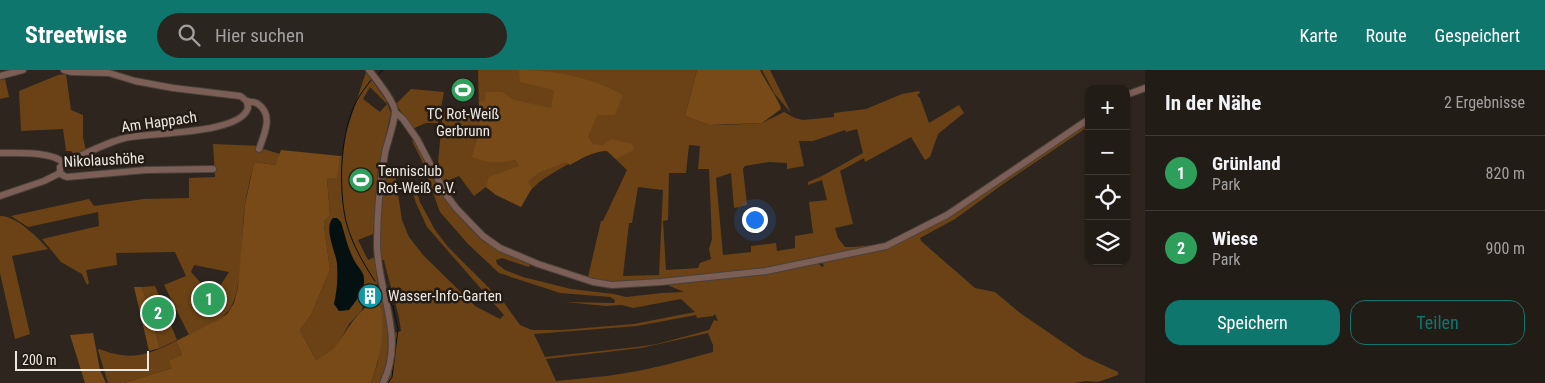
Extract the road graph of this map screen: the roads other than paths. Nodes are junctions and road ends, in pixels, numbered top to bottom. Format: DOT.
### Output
graph roads {
  1 [pos="23,70"];
  2 [pos="64,70"];
  3 [pos="373,75"];
  4 [pos="0,76"];
  5 [pos="1145,88"];
  6 [pos="1130,93"];
  7 [pos="247,101"];
  8 [pos="394,108"];
  9 [pos="1085,122"];
  10 [pos="259,149"];
  11 [pos="0,153"];
  12 [pos="64,164"];
  13 [pos="213,169"];
  14 [pos="60,172"];
  15 [pos="0,196"];
  16 [pos="383,383"];
  1 -- 4 [label="street"];
  2 -- 7 [label="street, Am Happach"];
  3 -- 8 [label="street"];
  5 -- 6 [label="street"];
  7 -- 10 [label="street, Am Happach"];
  7 -- 12 [label="street, Am Happach"];
  8 -- 9 [label="street"];
  8 -- 16 [label="street"];
  11 -- 12 [label="street"];
  12 -- 14 [label="street"];
  13 -- 14 [label="street, Nikolaushöhe"];
  14 -- 15 [label="street, Nikolaushöhe"];
}
